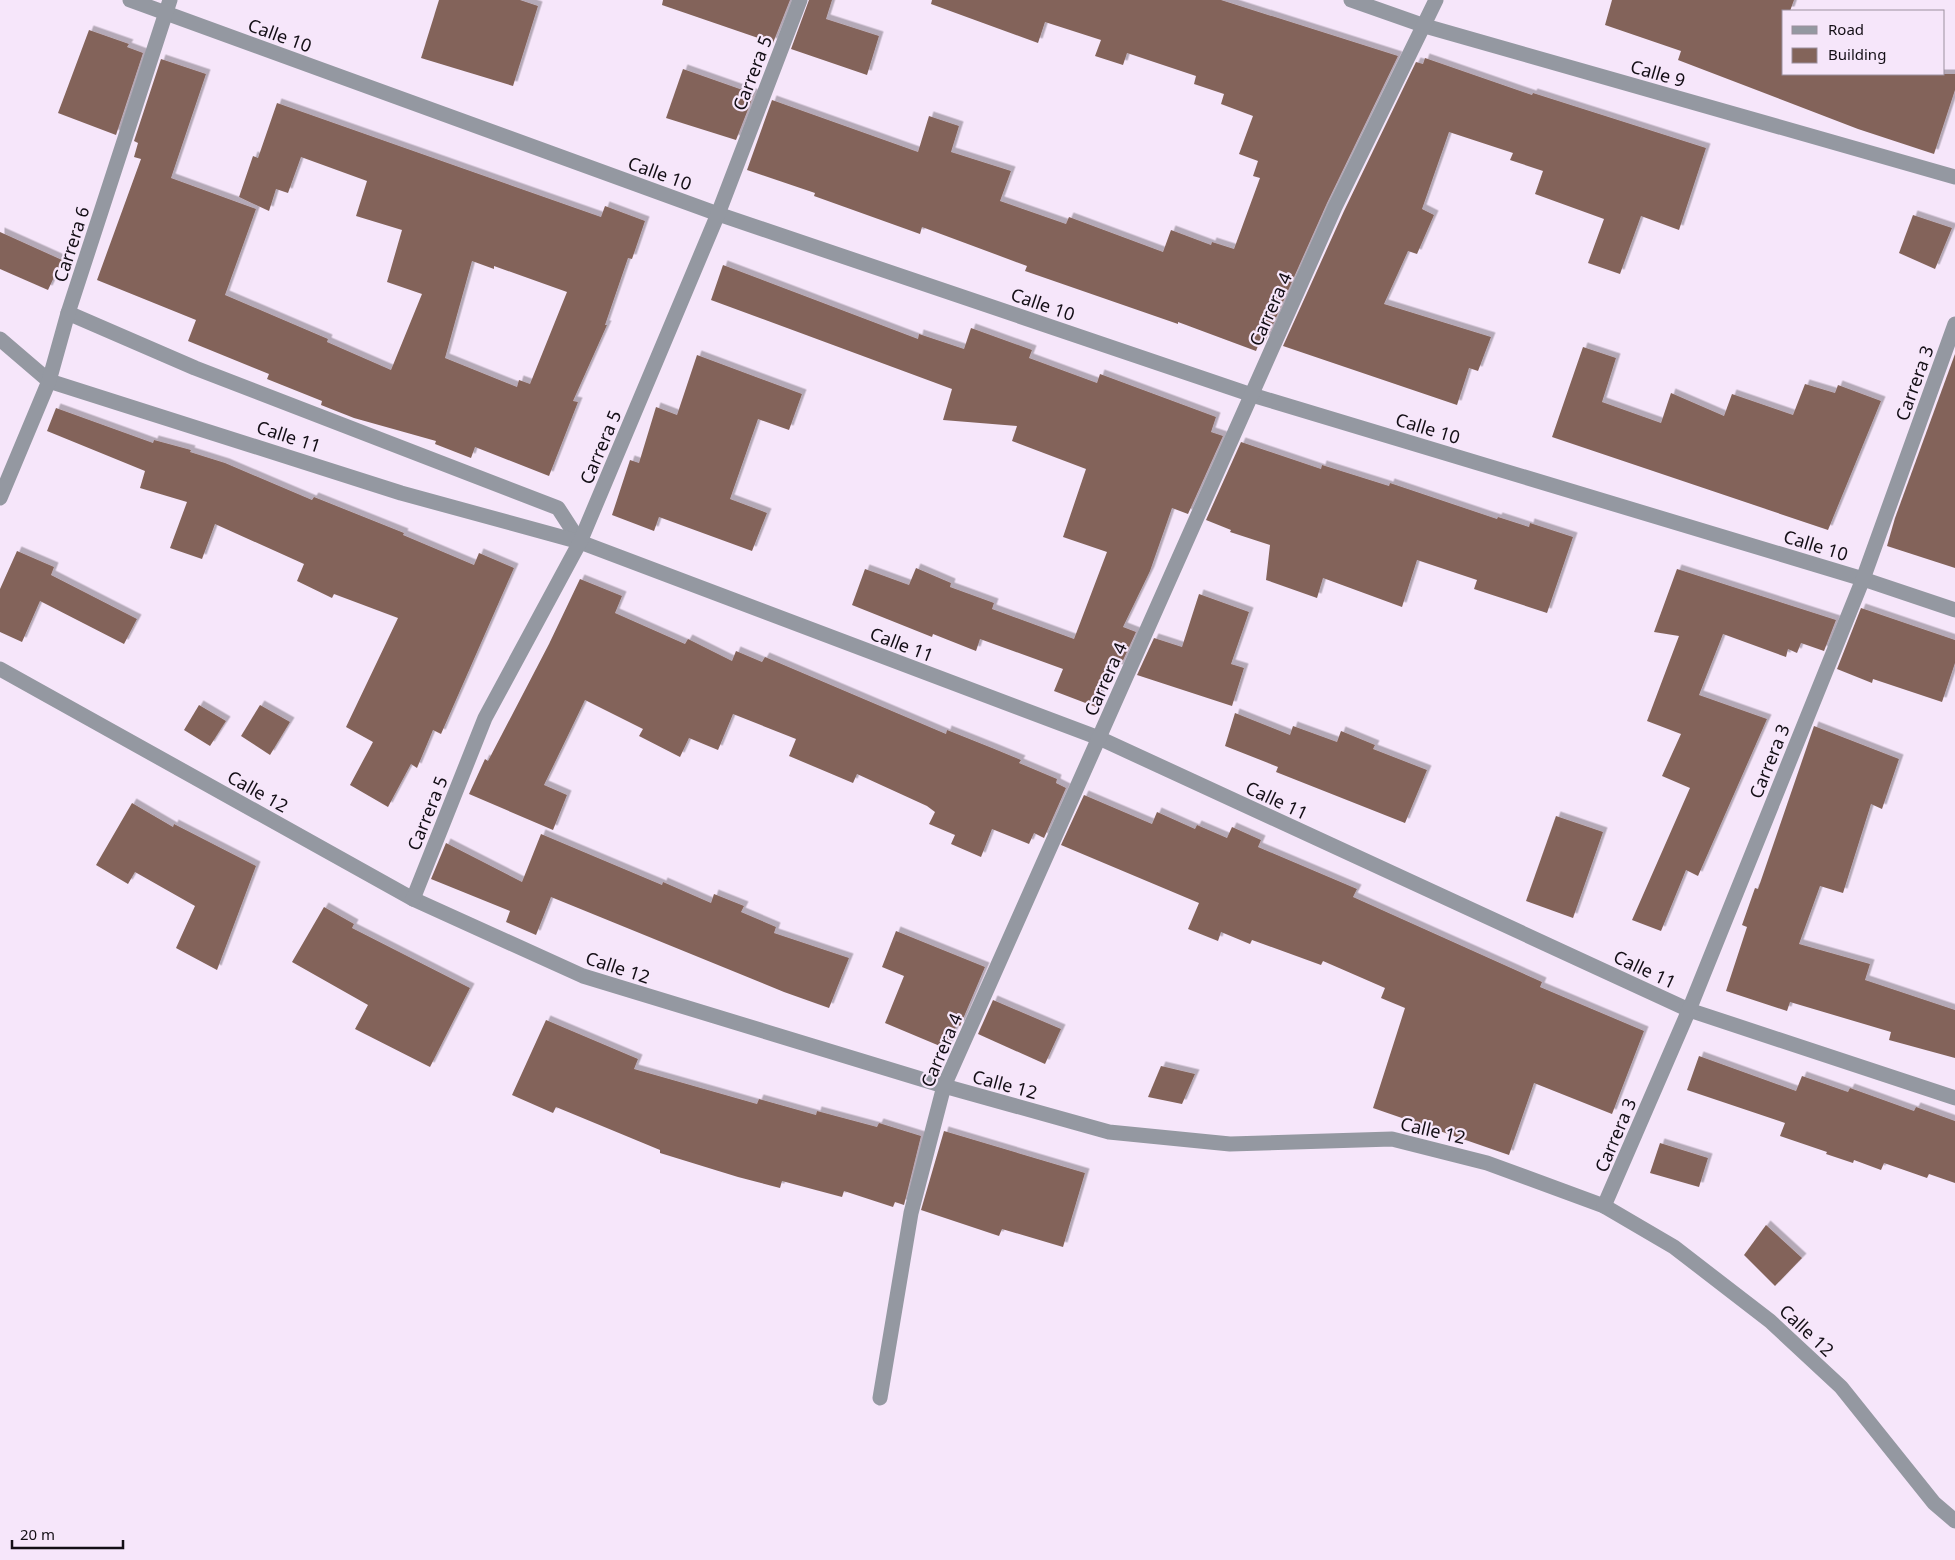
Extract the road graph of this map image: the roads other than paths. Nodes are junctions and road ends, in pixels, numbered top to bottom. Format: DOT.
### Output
graph roads {
  1 [pos="130,0"];
  2 [pos="800,0"];
  3 [pos="1351,0"];
  4 [pos="1436,0"];
  5 [pos="168,7"];
  6 [pos="1425,26"];
  7 [pos="1955,177"];
  8 [pos="718,214"];
  9 [pos="68,313"];
  10 [pos="1955,324"];
  11 [pos="0,339"];
  12 [pos="49,380"];
  13 [pos="1252,395"];
  14 [pos="0,498"];
  15 [pos="580,542"];
  16 [pos="1863,579"];
  17 [pos="1955,610"];
  18 [pos="0,669"];
  19 [pos="1100,738"];
  20 [pos="413,899"];
  21 [pos="1689,1010"];
  22 [pos="944,1086"];
  23 [pos="1955,1098"];
  24 [pos="1604,1206"];
  25 [pos="880,1398"];
  26 [pos="1955,1521"];
  1 -- 5 [label="street, Calle 10"];
  2 -- 8 [label="street, Carrera 5"];
  3 -- 6 [label="street, Calle 9"];
  4 -- 6 [label="street, Carrera 4"];
  5 -- 8 [label="street, Calle 10"];
  5 -- 9 [label="street, Carrera 6"];
  6 -- 7 [label="street, Calle 9"];
  6 -- 13 [label="street, Carrera 4"];
  8 -- 13 [label="street, Calle 10"];
  8 -- 15 [label="street, Carrera 5"];
  9 -- 12 [label="street, Carrera 6"];
  9 -- 15 [label="street, Calle 11"];
  10 -- 16 [label="street, Carrera 3"];
  11 -- 12 [label="street, Calle 11"];
  12 -- 14 [label="street, Carrera 6"];
  12 -- 15 [label="street, Calle 11"];
  13 -- 16 [label="street, Calle 10"];
  13 -- 19 [label="street, Carrera 4"];
  15 -- 19 [label="street, Calle 11"];
  15 -- 20 [label="street, Carrera 5"];
  16 -- 17 [label="street, Calle 10"];
  16 -- 21 [label="street, Carrera 3"];
  18 -- 20 [label="street, Calle 12"];
  19 -- 21 [label="street, Calle 11"];
  19 -- 22 [label="street, Carrera 4"];
  20 -- 22 [label="street, Calle 12"];
  21 -- 23 [label="street, Calle 11"];
  21 -- 24 [label="street, Carrera 3"];
  22 -- 24 [label="street, Calle 12"];
  22 -- 25 [label="street, Carrera 4"];
  24 -- 26 [label="street, Calle 12"];
}
